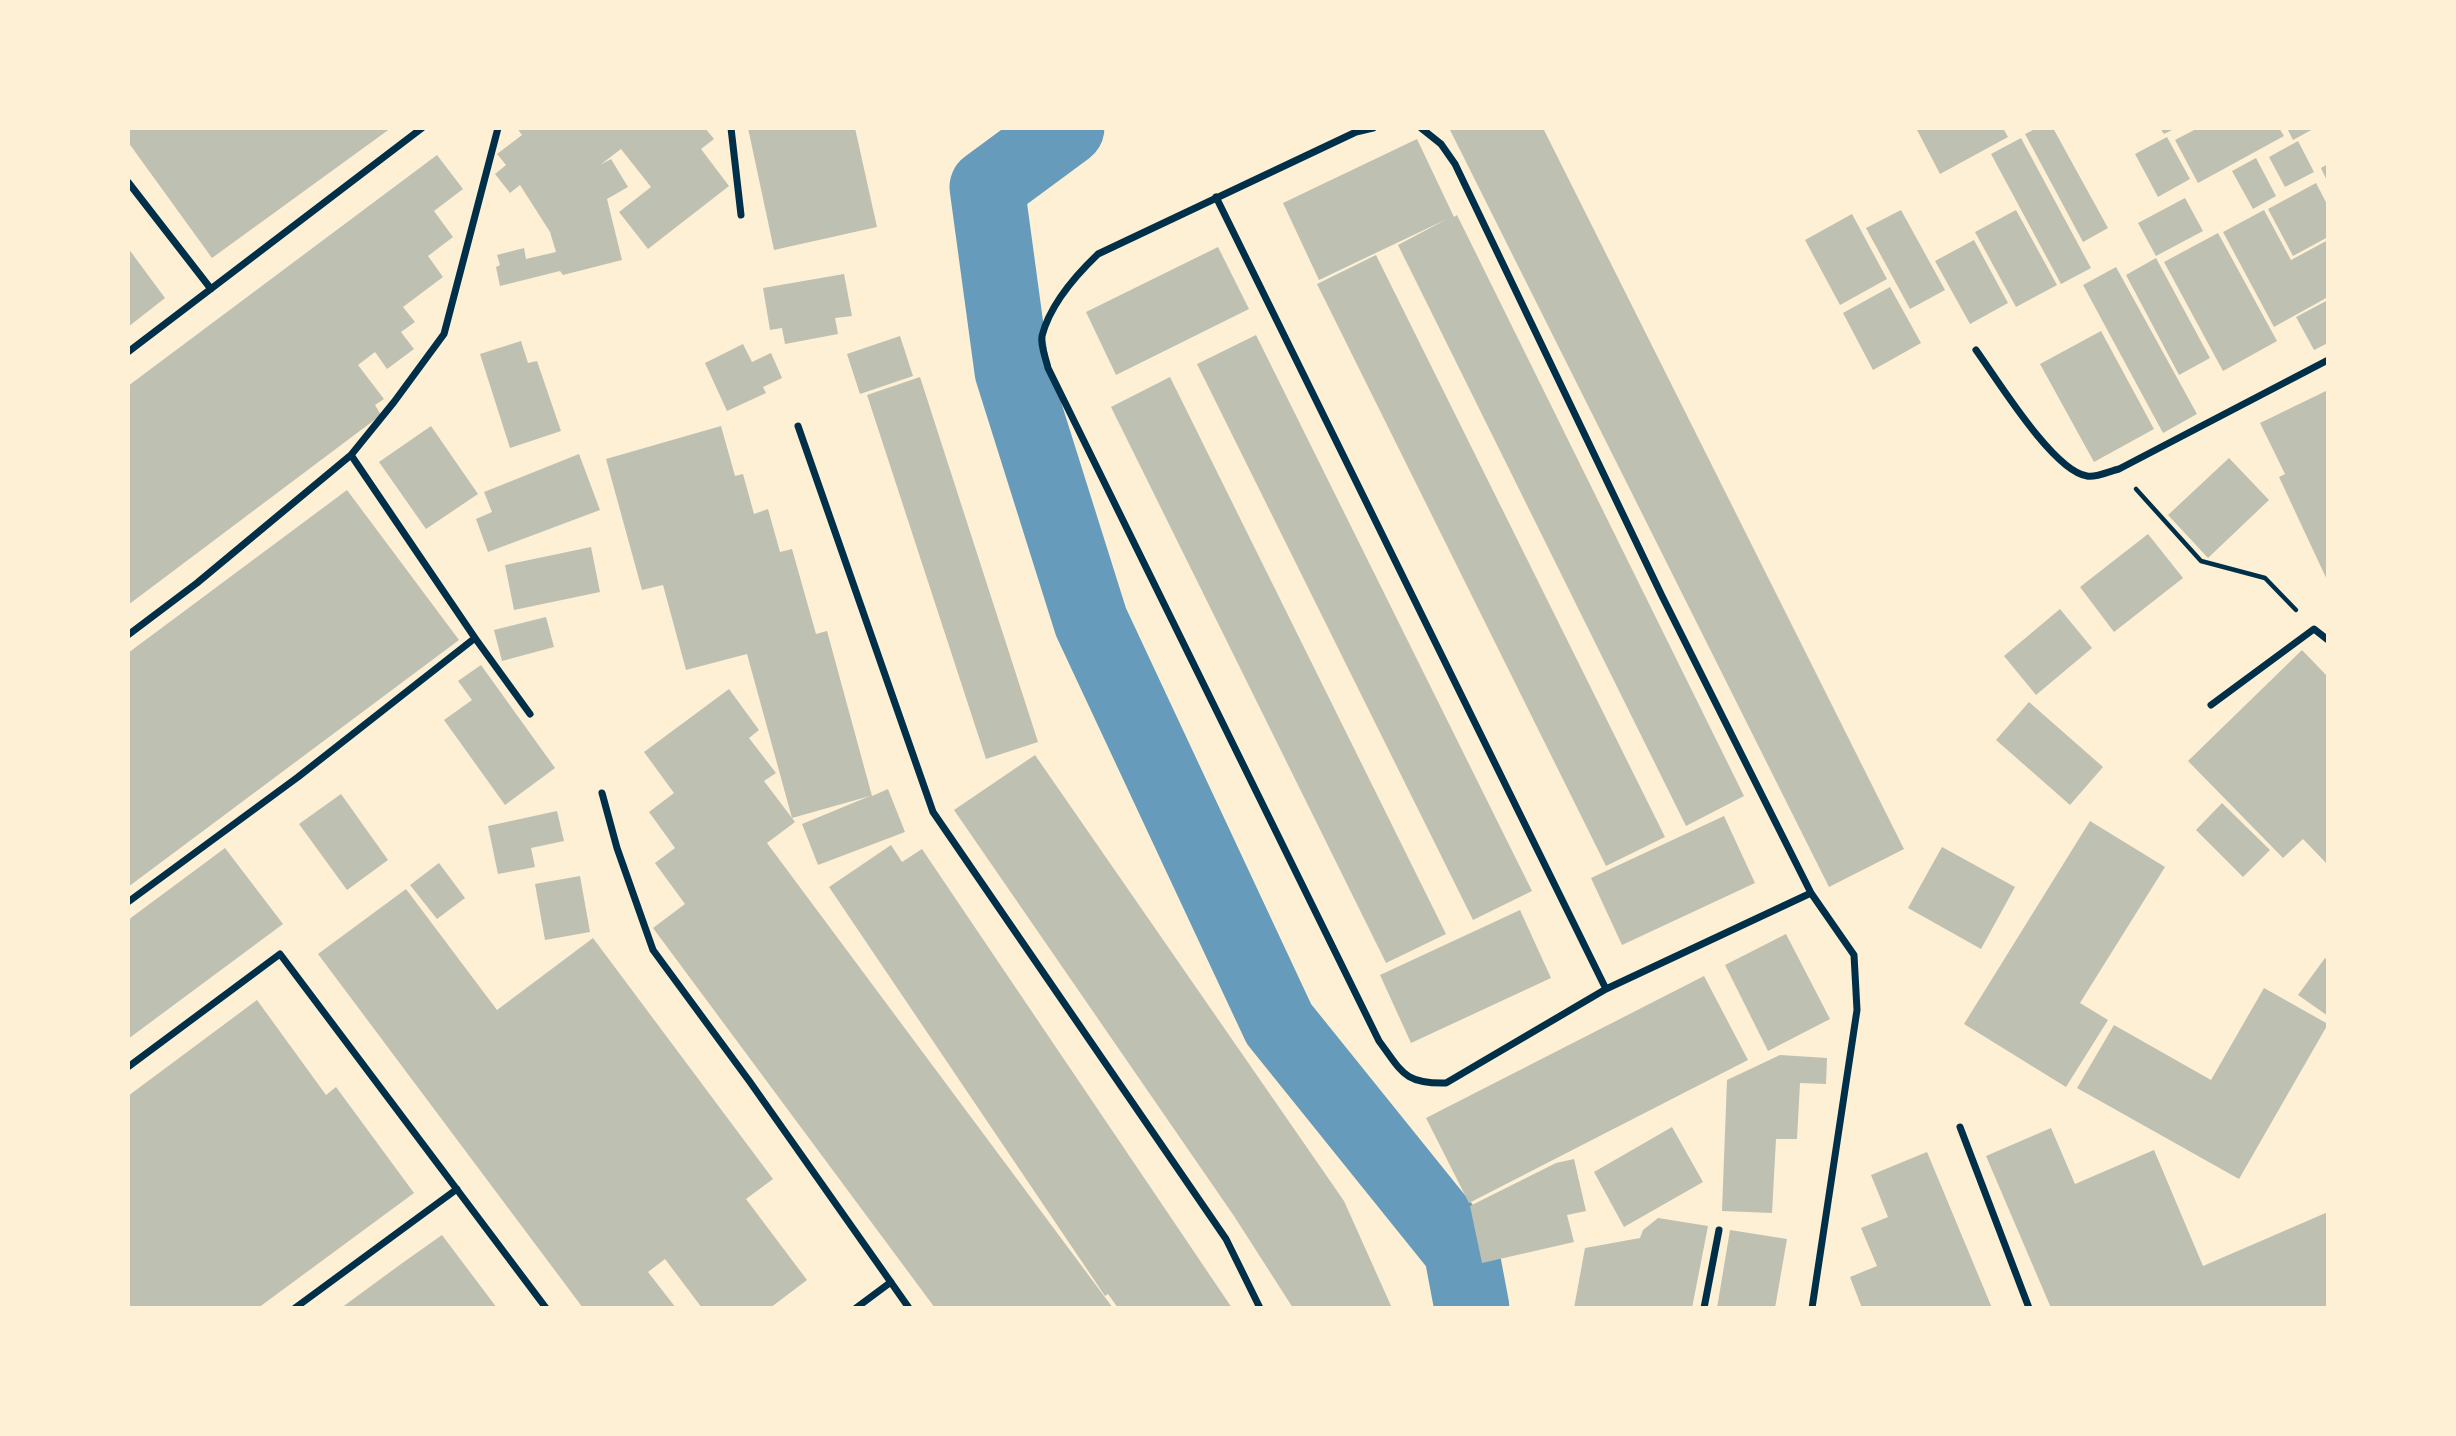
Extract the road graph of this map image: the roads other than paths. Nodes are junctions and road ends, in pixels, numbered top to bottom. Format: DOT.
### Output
graph roads {
  1 [pos="422,128"];
  2 [pos="498,128"];
  3 [pos="731,128"];
  4 [pos="1373,128"];
  5 [pos="1421,128"];
  6 [pos="128,182"];
  7 [pos="1216,197"];
  8 [pos="741,215"];
  9 [pos="211,289"];
  10 [pos="1976,350"];
  11 [pos="128,352"];
  12 [pos="2328,360"];
  13 [pos="798,426"];
  14 [pos="351,455"];
  15 [pos="128,635"];
  16 [pos="475,638"];
  17 [pos="2328,640"];
  18 [pos="2211,705"];
  19 [pos="530,714"];
  20 [pos="601,793"];
  21 [pos="1811,893"];
  22 [pos="128,902"];
  23 [pos="1606,989"];
  24 [pos="128,1067"];
  25 [pos="1960,1127"];
  26 [pos="457,1189"];
  27 [pos="1719,1230"];
  28 [pos="891,1282"];
  29 [pos="295,1308"];
  30 [pos="547,1308"];
  31 [pos="856,1308"];
  32 [pos="909,1308"];
  33 [pos="1260,1308"];
  34 [pos="1704,1308"];
  35 [pos="1812,1308"];
  36 [pos="2029,1308"];
  1 -- 9 [label="street"];
  2 -- 14 [label="street"];
  3 -- 8 [label="street"];
  4 -- 7 [label="street"];
  5 -- 21 [label="street"];
  6 -- 9 [label="street"];
  7 -- 23 [label="street"];
  7 -- 23 [label="street"];
  9 -- 11 [label="street"];
  10 -- 12 [label="street"];
  13 -- 33 [label="street"];
  14 -- 15 [label="street"];
  14 -- 16 [label="street"];
  16 -- 19 [label="street"];
  16 -- 22 [label="street"];
  17 -- 18 [label="street"];
  20 -- 28 [label="street"];
  21 -- 23 [label="street"];
  21 -- 35 [label="street"];
  24 -- 26 [label="street"];
  25 -- 36 [label="street"];
  26 -- 29 [label="street"];
  26 -- 30 [label="street"];
  27 -- 34 [label="street"];
  28 -- 31 [label="street"];
  28 -- 32 [label="street"];
}
